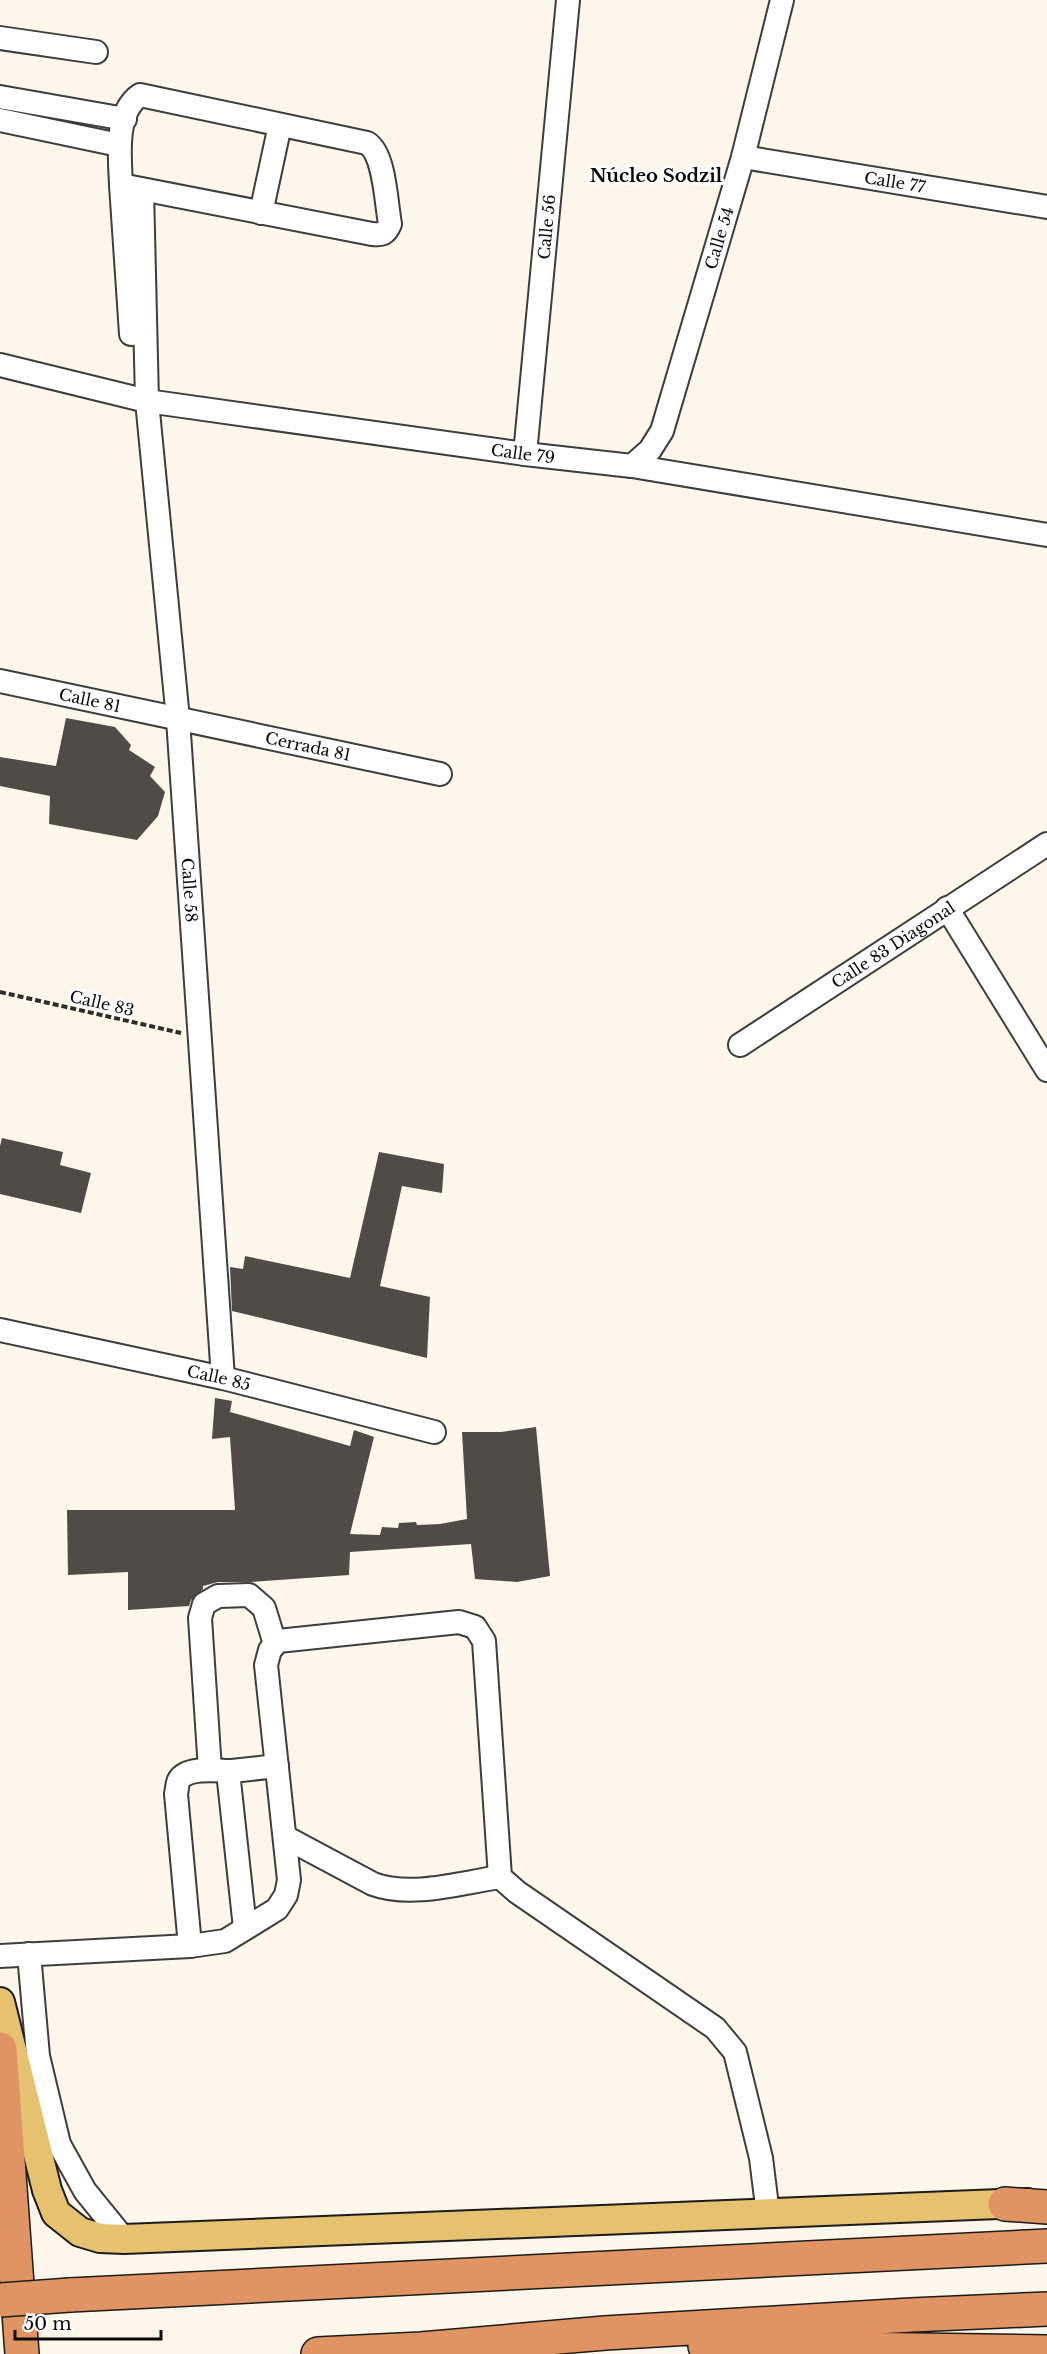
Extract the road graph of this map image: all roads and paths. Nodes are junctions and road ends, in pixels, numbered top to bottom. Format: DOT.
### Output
graph roads {
  1 [pos="568,0"];
  2 [pos="782,0"];
  3 [pos="0,38"];
  4 [pos="96,52"];
  5 [pos="0,97"];
  6 [pos="125,119"];
  7 [pos="0,120"];
  8 [pos="280,124"];
  9 [pos="119,145"];
  10 [pos="743,157"];
  11 [pos="131,187"];
  12 [pos="1047,207"];
  13 [pos="261,213"];
  14 [pos="0,364"];
  15 [pos="141,400"];
  16 [pos="525,454"];
  17 [pos="632,466"];
  18 [pos="1047,535"];
  19 [pos="0,681"];
  20 [pos="178,718"];
  21 [pos="440,774"];
  22 [pos="1047,844"];
  23 [pos="947,908"];
  24 [pos="0,992"];
  25 [pos="199,1038"];
  26 [pos="740,1045"];
  27 [pos="1047,1070"];
  28 [pos="0,1330"];
  29 [pos="223,1378"];
  30 [pos="434,1432"];
  31 [pos="275,1644"];
  32 [pos="277,1766"];
  33 [pos="221,1771"];
  34 [pos="285,1838"];
  35 [pos="500,1877"];
  36 [pos="245,1928"];
  37 [pos="190,1946"];
  38 [pos="29,1954"];
  39 [pos="0,1956"];
  40 [pos="0,2002"];
  41 [pos="0,2049"];
  42 [pos="1047,2202"];
  43 [pos="1005,2204"];
  44 [pos="1047,2207"];
  45 [pos="768,2214"];
  46 [pos="124,2239"];
  47 [pos="1047,2246"];
  48 [pos="0,2300"];
  49 [pos="1047,2309"];
  50 [pos="605,2333"];
  51 [pos="426,2352"];
  52 [pos="1047,2352"];
  53 [pos="22,2354"];
  54 [pos="318,2354"];
  1 -- 16 [label="street, Calle 56"];
  2 -- 10 [label="street, Calle 54"];
  3 -- 4 [label="street"];
  5 -- 6 [label="street"];
  6 -- 8 [label="street, Calle 58"];
  6 -- 9 [label="street, Calle 58"];
  7 -- 9 [label="street"];
  8 -- 13 [label="street"];
  8 -- 13 [label="street"];
  9 -- 11 [label="street, Calle 58"];
  10 -- 12 [label="street, Calle 77"];
  10 -- 17 [label="street, Calle 54"];
  11 -- 13 [label="street"];
  11 -- 15 [label="street, Calle 58"];
  14 -- 15 [label="street, Calle 79"];
  15 -- 16 [label="street, Calle 79"];
  15 -- 20 [label="street, Calle 58"];
  16 -- 17 [label="street, Calle 79"];
  17 -- 18 [label="street, Calle 79"];
  19 -- 20 [label="street, Calle 81"];
  20 -- 21 [label="street, Cerrada 81"];
  20 -- 25 [label="street, Calle 58"];
  22 -- 23 [label="street, Calle 83 Diagonal"];
  23 -- 26 [label="street, Calle 83 Diagonal"];
  23 -- 27 [label="street"];
  24 -- 25 [label="path, Calle 83"];
  25 -- 29 [label="street, Calle 58"];
  28 -- 29 [label="street, Calle 85"];
  29 -- 30 [label="street, Calle 85"];
  31 -- 32 [label="street"];
  31 -- 33 [label="street"];
  31 -- 35 [label="street"];
  32 -- 33 [label="street"];
  32 -- 34 [label="street"];
  33 -- 36 [label="street"];
  33 -- 37 [label="street"];
  34 -- 35 [label="street"];
  34 -- 36 [label="street"];
  35 -- 45 [label="street"];
  36 -- 37 [label="street"];
  37 -- 38 [label="street"];
  38 -- 39 [label="street"];
  38 -- 46 [label="street"];
  40 -- 46 [label="main road"];
  41 -- 53 [label="highway"];
  42 -- 43 [label="main road"];
  43 -- 44 [label="highway"];
  43 -- 45 [label="main road"];
  45 -- 46 [label="main road"];
  47 -- 48 [label="highway, bridge"];
  49 -- 50 [label="highway"];
  50 -- 51 [label="highway"];
  50 -- 52 [label="highway"];
  51 -- 54 [label="highway"];
}
